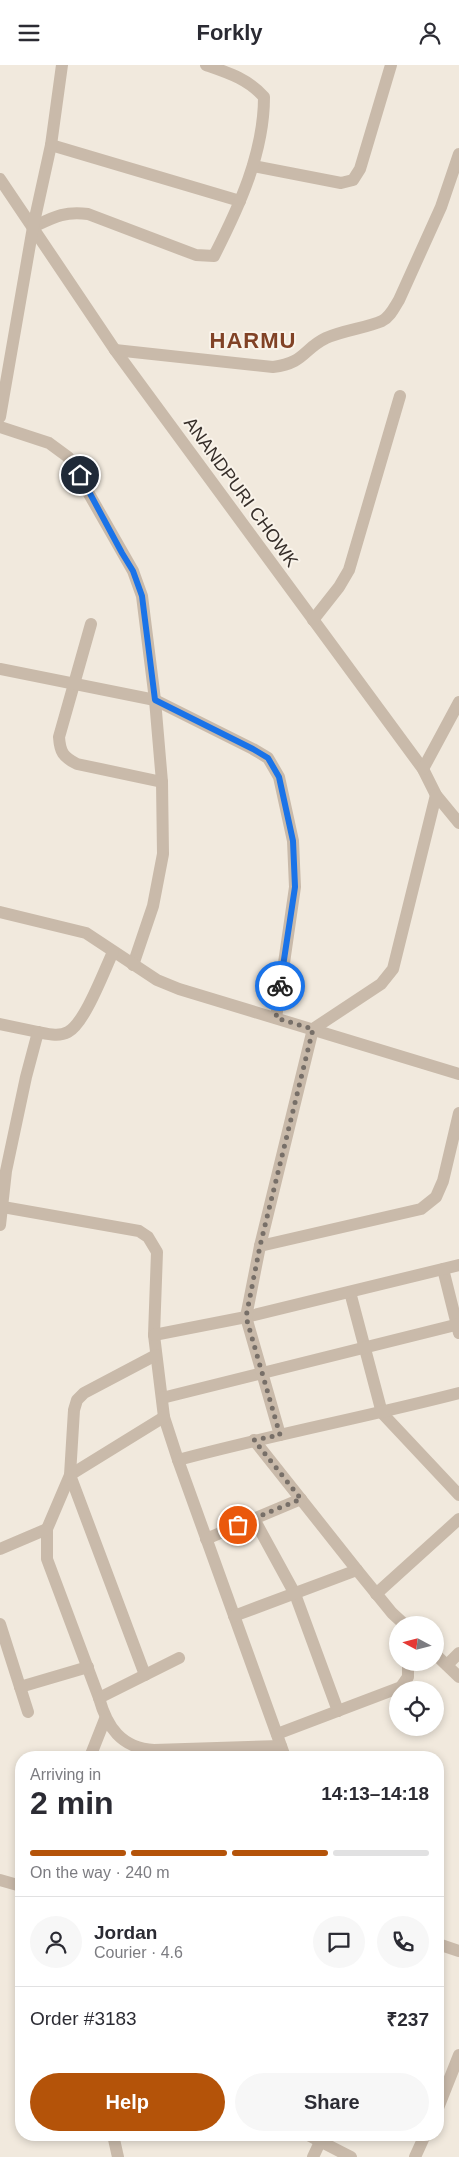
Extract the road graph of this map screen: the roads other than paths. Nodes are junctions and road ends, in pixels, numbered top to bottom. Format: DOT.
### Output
graph roads {
  1 [pos="62,65"];
  2 [pos="206,65"];
  3 [pos="391,65"];
  4 [pos="51,145"];
  5 [pos="459,153"];
  6 [pos="253,167"];
  7 [pos="0,179"];
  8 [pos="240,201"];
  9 [pos="33,227"];
  10 [pos="115,350"];
  11 [pos="5,353"];
  12 [pos="400,396"];
  13 [pos="0,417"];
  14 [pos="0,427"];
  15 [pos="312,620"];
  16 [pos="91,624"];
  17 [pos="0,669"];
  18 [pos="74,684"];
  19 [pos="155,700"];
  20 [pos="459,702"];
  21 [pos="422,769"];
  22 [pos="162,782"];
  23 [pos="436,795"];
  24 [pos="459,823"];
  25 [pos="0,912"];
  26 [pos="113,952"];
  27 [pos="133,965"];
  28 [pos="276,1018"];
  29 [pos="0,1024"];
  30 [pos="313,1029"];
  31 [pos="38,1032"];
  32 [pos="459,1074"];
  33 [pos="459,1113"];
  34 [pos="3,1170"];
  35 [pos="3,1207"];
  36 [pos="0,1225"];
  37 [pos="260,1246"];
  38 [pos="459,1265"];
  39 [pos="443,1269"];
  40 [pos="350,1292"];
  41 [pos="246,1317"];
  42 [pos="458,1327"];
  43 [pos="154,1335"];
  44 [pos="365,1347"];
  45 [pos="156,1355"];
  46 [pos="262,1373"];
  47 [pos="459,1393"];
  48 [pos="162,1398"];
  49 [pos="382,1413"];
  50 [pos="164,1417"];
  51 [pos="280,1435"];
  52 [pos="254,1440"];
  53 [pos="178,1460"];
  54 [pos="70,1475"];
  55 [pos="459,1495"];
  56 [pos="301,1499"];
  57 [pos="254,1519"];
  58 [pos="459,1519"];
  59 [pos="47,1529"];
  60 [pos="206,1539"];
  61 [pos="0,1549"];
  62 [pos="357,1570"];
  63 [pos="295,1594"];
  64 [pos="376,1594"];
  65 [pos="392,1613"];
  66 [pos="234,1616"];
  67 [pos="393,1616"];
  68 [pos="395,1616"];
  69 [pos="0,1624"];
  70 [pos="459,1653"];
  71 [pos="179,1658"];
  72 [pos="444,1662"];
  73 [pos="447,1665"];
  74 [pos="88,1667"];
  75 [pos="408,1671"];
  76 [pos="144,1675"];
  77 [pos="459,1677"];
  78 [pos="20,1687"];
  79 [pos="99,1698"];
  80 [pos="338,1711"];
  81 [pos="28,1712"];
  82 [pos="105,1719"];
  83 [pos="281,1746"];
  84 [pos="92,1751"];
  85 [pos="0,1880"];
  86 [pos="15,1884"];
  87 [pos="444,1946"];
  88 [pos="459,1951"];
  89 [pos="459,2055"];
  90 [pos="444,2093"];
  91 [pos="114,2141"];
  92 [pos="422,2141"];
  93 [pos="320,2142"];
  94 [pos="118,2157"];
  95 [pos="313,2157"];
  96 [pos="351,2157"];
  97 [pos="415,2157"];
  1 -- 4 [label="street"];
  2 -- 6 [label="street"];
  3 -- 6 [label="street"];
  4 -- 8 [label="street"];
  4 -- 9 [label="street"];
  5 -- 10 [label="street"];
  6 -- 8 [label="street"];
  7 -- 9 [label="street, ANANDPURI CHOWK"];
  8 -- 9 [label="street"];
  9 -- 10 [label="street, ANANDPURI CHOWK"];
  9 -- 11 [label="street"];
  10 -- 15 [label="street, ANANDPURI CHOWK"];
  11 -- 13 [label="street"];
  12 -- 15 [label="street"];
  14 -- 19 [label="street"];
  15 -- 21 [label="street, ANANDPURI CHOWK"];
  16 -- 18 [label="street"];
  17 -- 18 [label="street"];
  18 -- 19 [label="street"];
  18 -- 22 [label="street"];
  19 -- 22 [label="street"];
  19 -- 28 [label="street"];
  20 -- 21 [label="street"];
  21 -- 23 [label="street, ANANDPURI CHOWK"];
  22 -- 27 [label="street"];
  23 -- 24 [label="street, ANANDPURI CHOWK"];
  23 -- 30 [label="street"];
  25 -- 26 [label="street"];
  26 -- 27 [label="street"];
  26 -- 31 [label="street"];
  27 -- 28 [label="street"];
  28 -- 30 [label="street"];
  29 -- 31 [label="street"];
  30 -- 32 [label="street"];
  30 -- 37 [label="street"];
  31 -- 34 [label="street"];
  33 -- 37 [label="street"];
  34 -- 35 [label="street"];
  35 -- 36 [label="street"];
  35 -- 43 [label="street"];
  37 -- 41 [label="street"];
  38 -- 39 [label="street"];
  39 -- 40 [label="street"];
  39 -- 42 [label="street"];
  40 -- 41 [label="street"];
  40 -- 44 [label="street"];
  41 -- 43 [label="street"];
  41 -- 46 [label="street"];
  42 -- 44 [label="street"];
  43 -- 45 [label="street"];
  44 -- 46 [label="street"];
  44 -- 49 [label="street"];
  45 -- 48 [label="street"];
  45 -- 54 [label="street"];
  46 -- 48 [label="street"];
  46 -- 51 [label="street"];
  47 -- 49 [label="street"];
  48 -- 50 [label="street"];
  49 -- 51 [label="street"];
  49 -- 55 [label="street"];
  50 -- 53 [label="street"];
  50 -- 54 [label="street"];
  51 -- 52 [label="street"];
  52 -- 53 [label="street"];
  52 -- 56 [label="street"];
  53 -- 60 [label="street"];
  54 -- 59 [label="street"];
  54 -- 76 [label="street"];
  56 -- 57 [label="street"];
  56 -- 62 [label="street"];
  57 -- 60 [label="street"];
  57 -- 63 [label="street"];
  58 -- 64 [label="street"];
  59 -- 61 [label="street"];
  59 -- 74 [label="street"];
  60 -- 66 [label="street"];
  62 -- 63 [label="street"];
  62 -- 64 [label="street"];
  63 -- 66 [label="street"];
  63 -- 80 [label="street"];
  64 -- 65 [label="street"];
  65 -- 67 [label="street"];
  65 -- 68 [label="street"];
  66 -- 83 [label="street"];
  69 -- 78 [label="street"];
  70 -- 73 [label="street"];
  71 -- 76 [label="street"];
  72 -- 73 [label="street"];
  73 -- 77 [label="street"];
  74 -- 78 [label="street"];
  74 -- 79 [label="street"];
  75 -- 80 [label="street"];
  76 -- 79 [label="street"];
  78 -- 81 [label="street"];
  79 -- 82 [label="street"];
  80 -- 83 [label="street"];
  82 -- 83 [label="street"];
  82 -- 84 [label="street"];
  85 -- 86 [label="street"];
  87 -- 88 [label="street"];
  89 -- 90 [label="street"];
  91 -- 94 [label="street"];
  92 -- 97 [label="street"];
  93 -- 95 [label="street"];
  93 -- 96 [label="street"];
}
